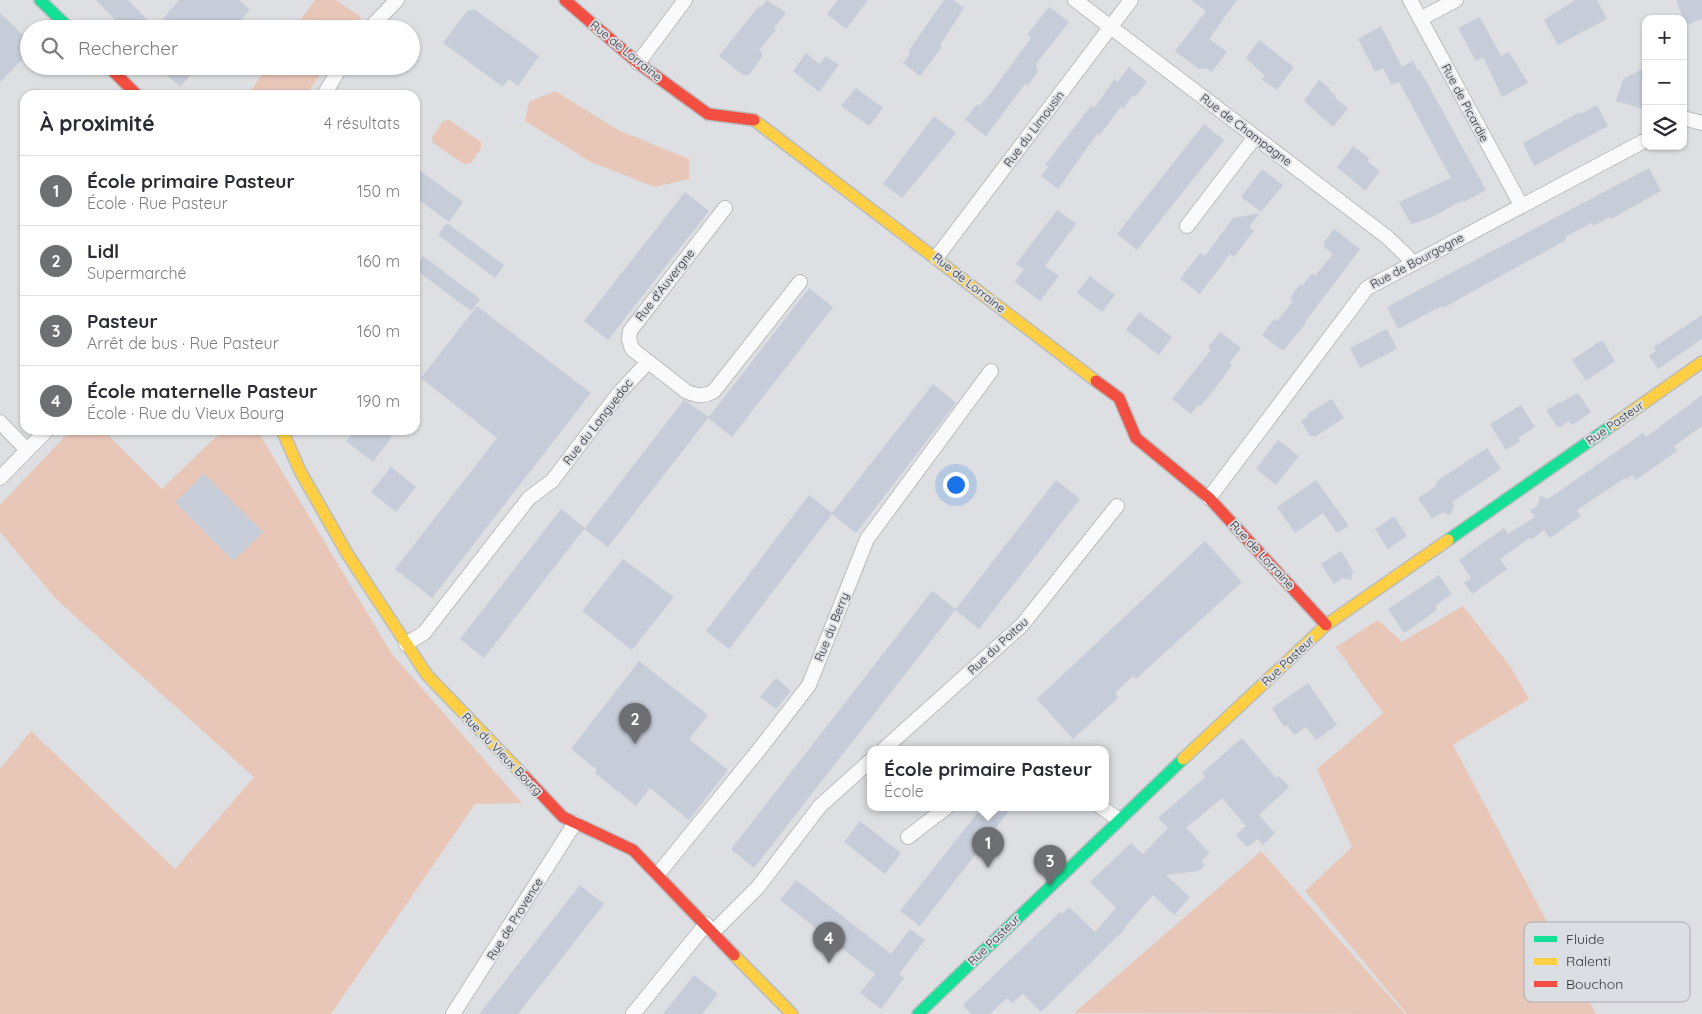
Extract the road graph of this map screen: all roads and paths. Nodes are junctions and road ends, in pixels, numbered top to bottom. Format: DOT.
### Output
graph roads {
  1 [pos="40,0"];
  2 [pos="397,0"];
  3 [pos="565,0"];
  4 [pos="685,0"];
  5 [pos="1075,0"];
  6 [pos="1131,0"];
  7 [pos="1410,0"];
  8 [pos="1456,0"];
  9 [pos="1420,19"];
  10 [pos="61,20"];
  11 [pos="378,20"];
  12 [pos="1111,27"];
  13 [pos="638,62"];
  14 [pos="117,75"];
  15 [pos="336,75"];
  16 [pos="132,90"];
  17 [pos="327,90"];
  18 [pos="1687,119"];
  19 [pos="1702,123"];
  20 [pos="1255,137"];
  21 [pos="1642,142"];
  22 [pos="1520,205"];
  23 [pos="725,208"];
  24 [pos="1187,226"];
  25 [pos="936,258"];
  26 [pos="1414,263"];
  27 [pos="800,282"];
  28 [pos="647,362"];
  29 [pos="1702,362"];
  30 [pos="991,371"];
  31 [pos="0,422"];
  32 [pos="42,435"];
  33 [pos="284,435"];
  34 [pos="27,450"];
  35 [pos="0,478"];
  36 [pos="1209,498"];
  37 [pos="1117,506"];
  38 [pos="1326,625"];
  39 [pos="406,644"];
  40 [pos="887,746"];
  41 [pos="867,764"];
  42 [pos="942,811"];
  43 [pos="1107,811"];
  44 [pos="1118,819"];
  45 [pos="575,822"];
  46 [pos="908,837"];
  47 [pos="658,874"];
  48 [pos="709,928"];
  49 [pos="453,1014"];
  50 [pos="633,1014"];
  51 [pos="792,1014"];
  52 [pos="918,1014"];
  1 -- 10 [label="street"];
  2 -- 11 [label="street"];
  3 -- 13 [label="street, Rue de Lorraine"];
  4 -- 13 [label="street"];
  5 -- 12 [label="street, Rue de Champagne"];
  6 -- 12 [label="street, Rue du Limousin"];
  7 -- 9 [label="street, Rue de Picardie"];
  8 -- 9 [label="street"];
  9 -- 22 [label="street, Rue de Picardie"];
  12 -- 20 [label="street, Rue de Champagne"];
  12 -- 25 [label="street, Rue du Limousin"];
  13 -- 25 [label="street, Rue de Lorraine"];
  14 -- 16 [label="street"];
  15 -- 17 [label="street"];
  18 -- 19 [label="street"];
  20 -- 24 [label="street"];
  20 -- 26 [label="street, Rue de Champagne"];
  21 -- 22 [label="street, Rue de Bourgogne"];
  22 -- 26 [label="street, Rue de Bourgogne"];
  23 -- 28 [label="street, Rue d'Auvergne"];
  25 -- 36 [label="street, Rue de Lorraine"];
  26 -- 36 [label="street, Rue de Bourgogne"];
  27 -- 28 [label="street"];
  28 -- 39 [label="street, Rue du Languedoc"];
  29 -- 38 [label="street, Rue Pasteur"];
  30 -- 47 [label="street, Rue du Berry"];
  31 -- 34 [label="street"];
  32 -- 34 [label="street"];
  33 -- 39 [label="street, Rue du Vieux Bourg"];
  34 -- 35 [label="street"];
  36 -- 38 [label="street, Rue de Lorraine"];
  37 -- 40 [label="street, Rue du Poitou"];
  38 -- 44 [label="street, Rue Pasteur"];
  39 -- 45 [label="street, Rue du Vieux Bourg"];
  41 -- 48 [label="street"];
  42 -- 46 [label="street"];
  43 -- 44 [label="street"];
  44 -- 52 [label="street, Rue Pasteur"];
  45 -- 47 [label="street, Rue du Vieux Bourg"];
  45 -- 49 [label="street, Rue de Provence"];
  47 -- 48 [label="street, Rue du Vieux Bourg"];
  48 -- 50 [label="street"];
  48 -- 51 [label="street, Rue du Vieux Bourg"];
}
